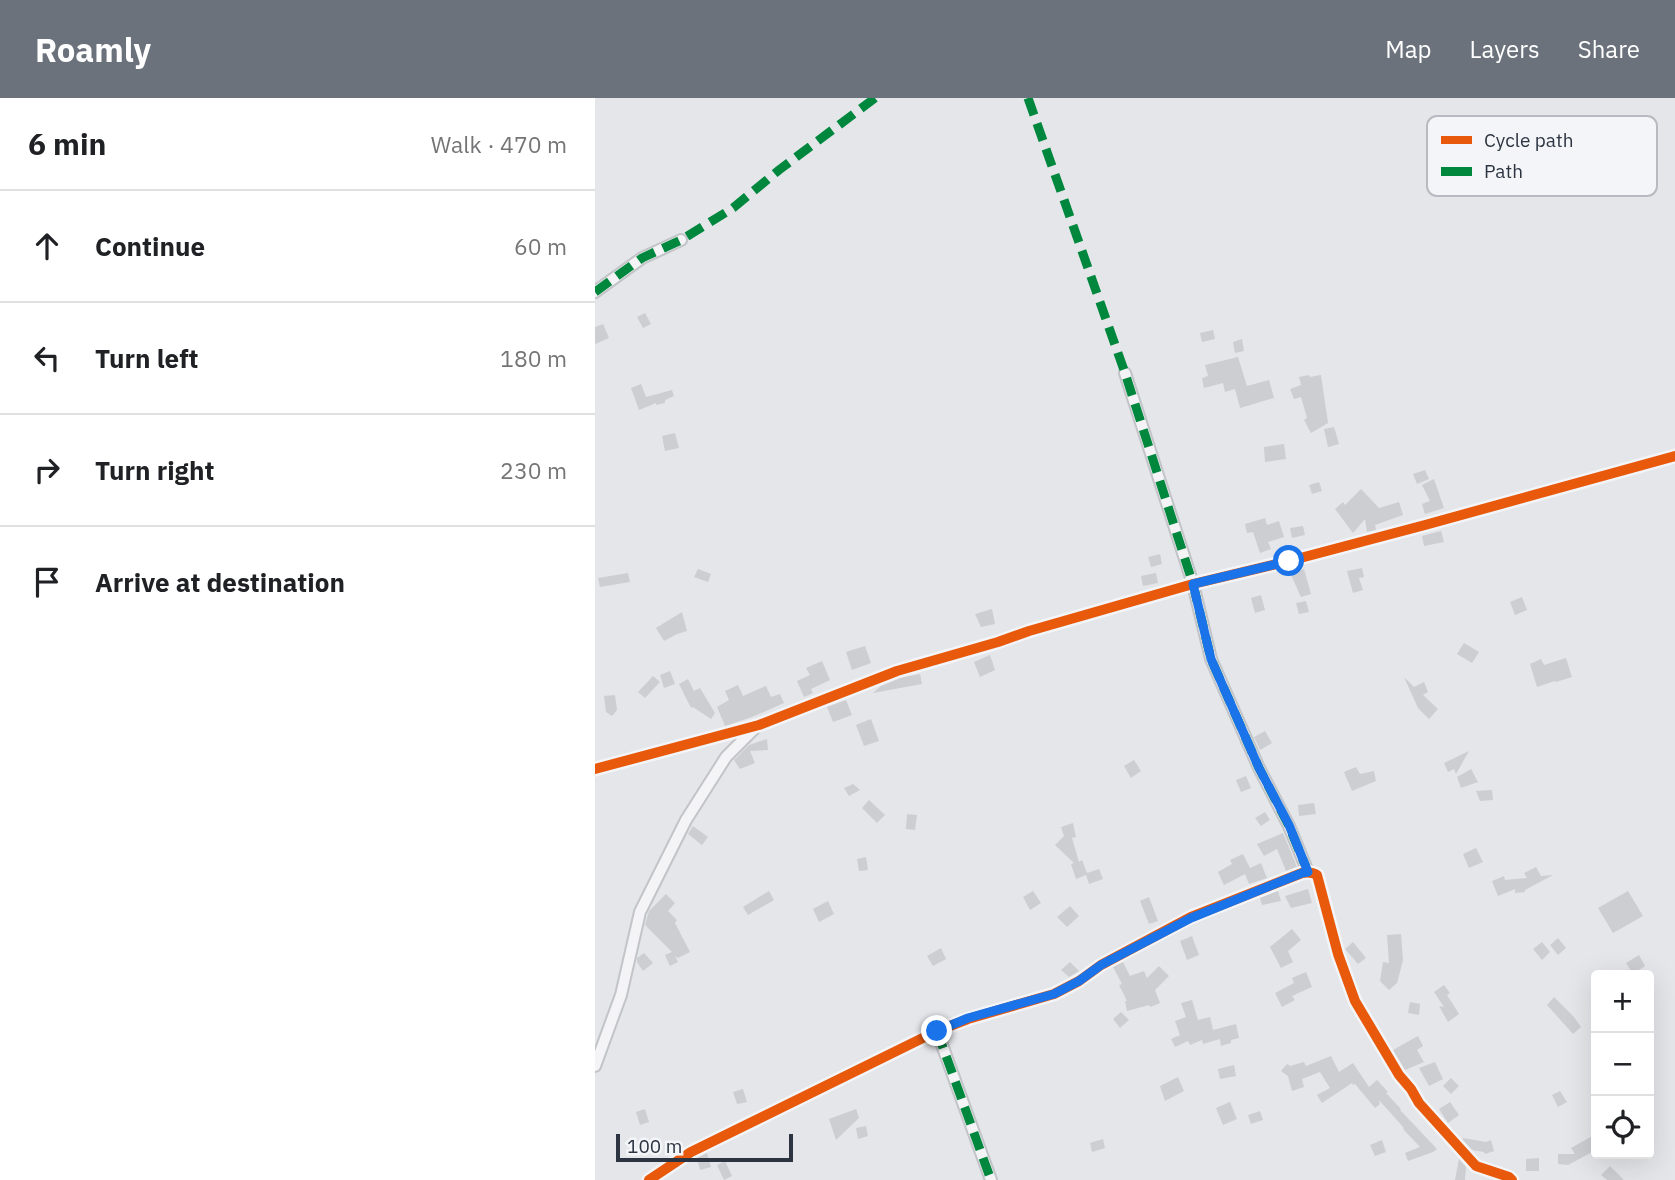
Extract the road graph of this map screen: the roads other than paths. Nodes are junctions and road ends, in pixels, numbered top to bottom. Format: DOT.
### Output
graph roads {
  1 [pos="681,240"];
  2 [pos="595,292"];
  3 [pos="1125,373"];
  4 [pos="1675,456"];
  5 [pos="1193,584"];
  6 [pos="759,724"];
  7 [pos="595,769"];
  8 [pos="1308,872"];
  9 [pos="937,1031"];
  10 [pos="595,1066"];
  11 [pos="649,1180"];
  12 [pos="991,1180"];
  13 [pos="1512,1180"];
  1 -- 2 [label="street"];
  3 -- 5 [label="street"];
  4 -- 5 [label="street"];
  5 -- 6 [label="street"];
  5 -- 8 [label="street"];
  6 -- 7 [label="street"];
  6 -- 10 [label="street"];
  8 -- 9 [label="street"];
  8 -- 13 [label="street"];
  9 -- 11 [label="street"];
  9 -- 12 [label="street"];
}
